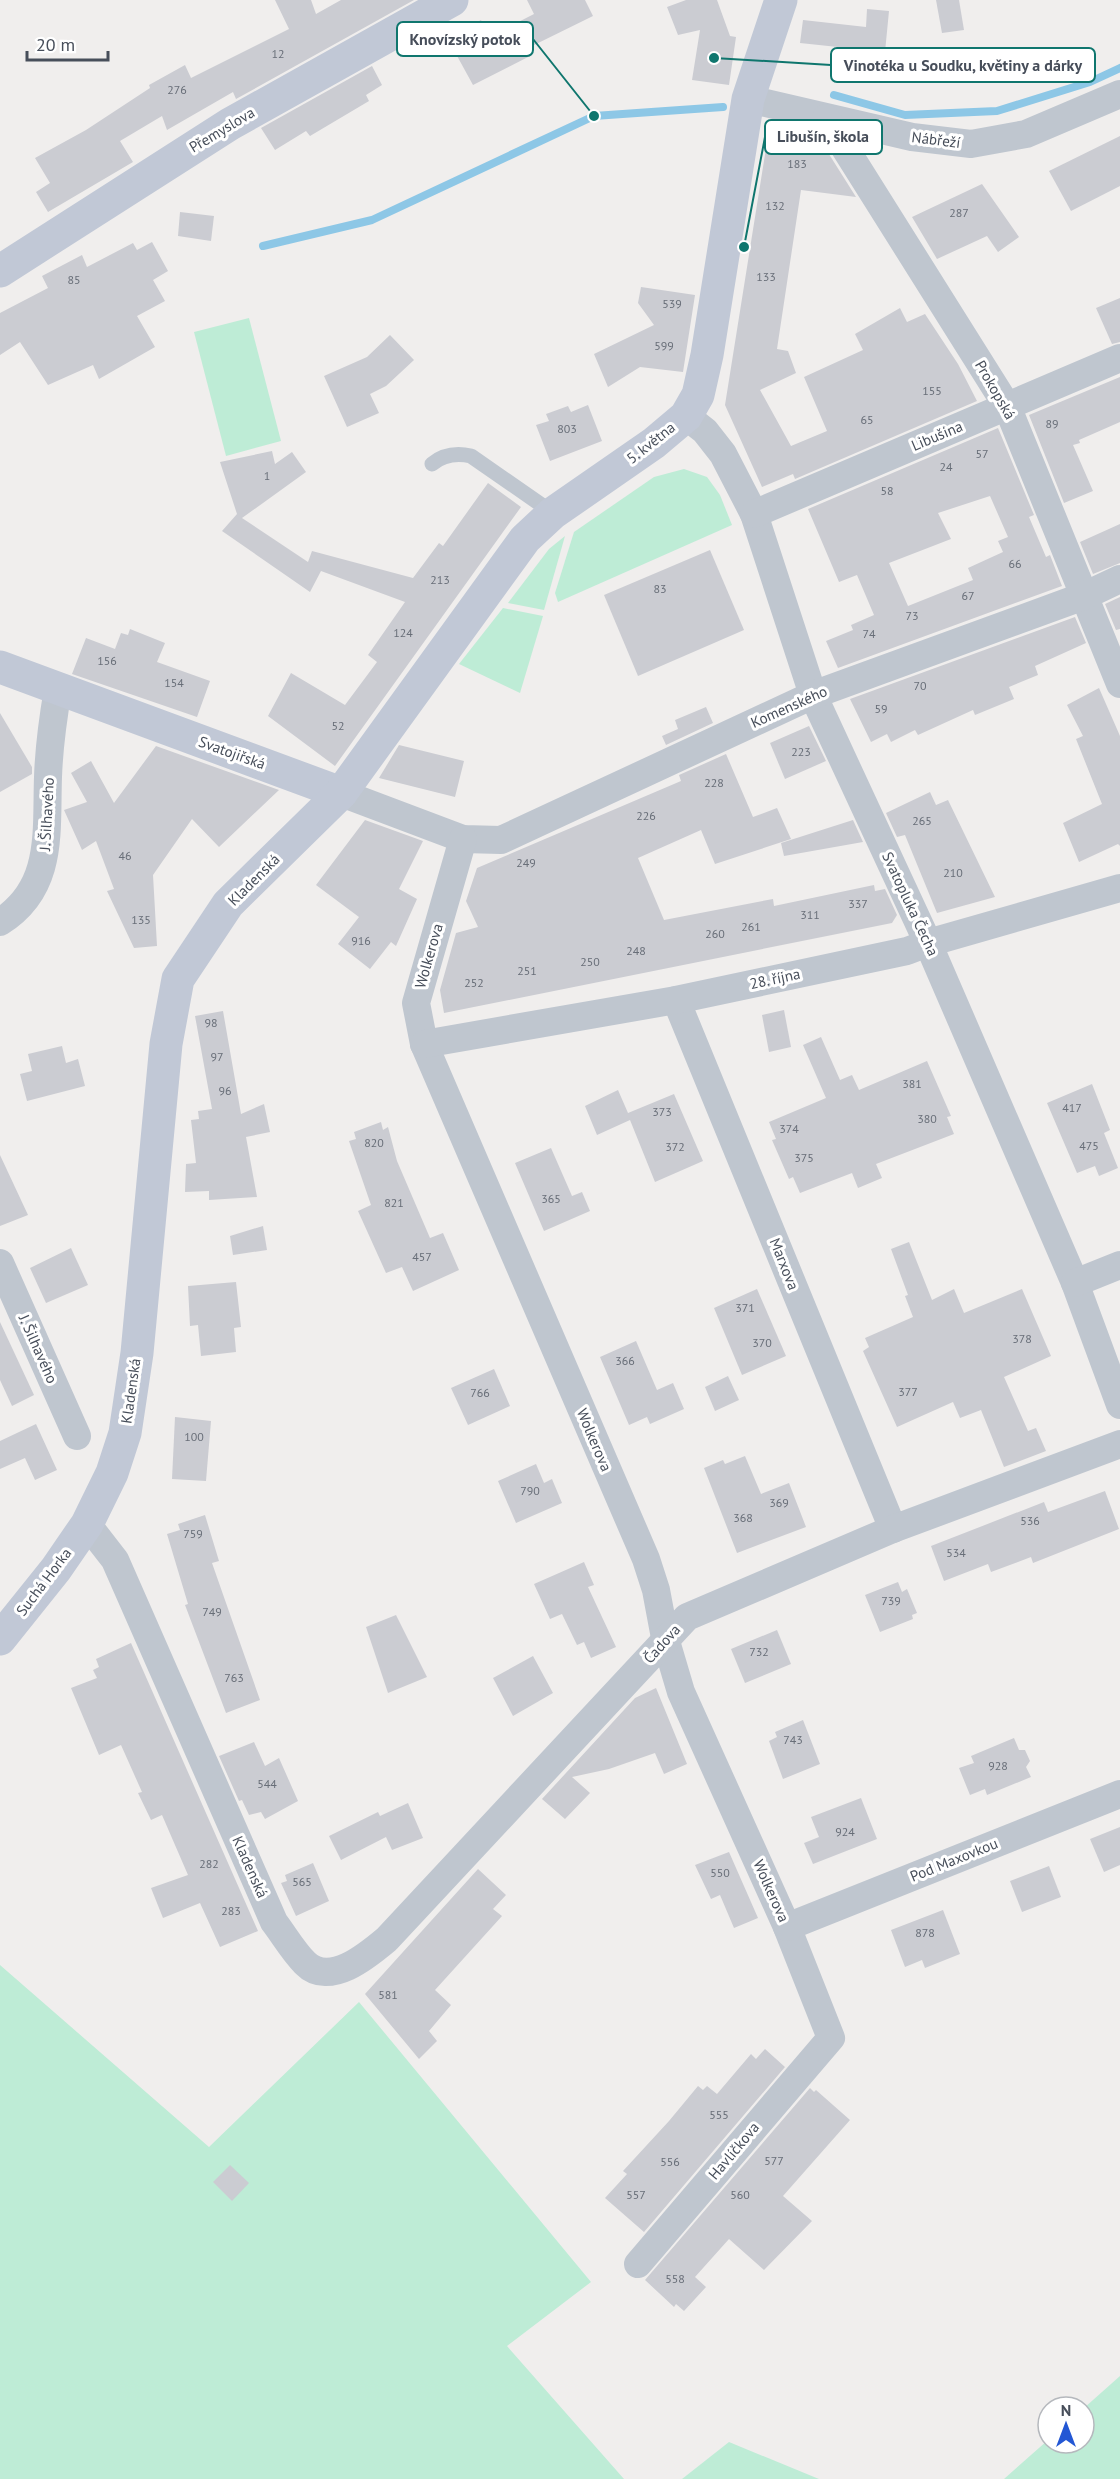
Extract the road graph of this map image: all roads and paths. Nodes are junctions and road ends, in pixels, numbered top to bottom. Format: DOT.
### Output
graph roads {
  1 [pos="452,0"];
  2 [pos="781,0"];
  3 [pos="1120,94"];
  4 [pos="748,99"];
  5 [pos="826,118"];
  6 [pos="0,271"];
  7 [pos="1120,358"];
  8 [pos="1007,406"];
  9 [pos="686,416"];
  10 [pos="432,464"];
  11 [pos="554,513"];
  12 [pos="754,514"];
  13 [pos="1120,579"];
  14 [pos="1084,596"];
  15 [pos="0,667"];
  16 [pos="1120,684"];
  17 [pos="58,689"];
  18 [pos="813,695"];
  19 [pos="341,793"];
  20 [pos="463,839"];
  21 [pos="1120,888"];
  22 [pos="0,922"];
  23 [pos="928,942"];
  24 [pos="676,1000"];
  25 [pos="424,1044"];
  26 [pos="0,1263"];
  27 [pos="1120,1265"];
  28 [pos="1075,1283"];
  29 [pos="1120,1405"];
  30 [pos="77,1436"];
  31 [pos="1120,1444"];
  32 [pos="87,1524"];
  33 [pos="893,1528"];
  34 [pos="665,1638"];
  35 [pos="0,1639"];
  36 [pos="1120,1794"];
  37 [pos="787,1927"];
  38 [pos="332,1971"];
  39 [pos="831,2038"];
  40 [pos="638,2264"];
  1 -- 6 [label="street, Přemyslova"];
  2 -- 4 [label="street, 5. května"];
  3 -- 5 [label="street, Nábřeží"];
  4 -- 5 [label="street, Nábřeží"];
  4 -- 9 [label="street, 5. května"];
  5 -- 8 [label="street, Prokopská"];
  7 -- 8 [label="street, Libušina"];
  8 -- 12 [label="street, Libušina"];
  8 -- 14 [label="street, Prokopská"];
  9 -- 11 [label="street, 5. května"];
  9 -- 12 [label="street, Svatopluka Čecha"];
  10 -- 11 [label="lane"];
  11 -- 19 [label="street, 5. května"];
  12 -- 18 [label="street, Svatopluka Čecha"];
  13 -- 14 [label="street, Komenského"];
  14 -- 16 [label="street, Prokopská"];
  14 -- 18 [label="street, Komenského"];
  15 -- 17 [label="street, Svatojiřská"];
  17 -- 19 [label="street, Svatojiřská"];
  17 -- 22 [label="street, J. Šilhavého"];
  18 -- 20 [label="street, Komenského"];
  18 -- 23 [label="street, Svatopluka Čecha"];
  19 -- 20 [label="street, Svatojiřská"];
  19 -- 32 [label="street, Kladenská"];
  20 -- 25 [label="street, Wolkerova"];
  21 -- 23 [label="street, 28. října"];
  23 -- 24 [label="street, 28. října"];
  23 -- 28 [label="street, Svatopluka Čecha"];
  24 -- 25 [label="street, 28. října"];
  24 -- 33 [label="street, Marxova"];
  25 -- 34 [label="street, Wolkerova"];
  26 -- 30 [label="street, J. Šilhavého"];
  27 -- 28 [label="street"];
  28 -- 29 [label="street, Svatopluka Čecha"];
  31 -- 33 [label="street, Čadova"];
  32 -- 35 [label="street, Suchá Horka"];
  32 -- 38 [label="street, Kladenská"];
  33 -- 34 [label="street, Čadova"];
  34 -- 37 [label="street, Wolkerova"];
  34 -- 38 [label="street, Čadova"];
  36 -- 37 [label="street, Pod Maxovkou"];
  37 -- 39 [label="street, Wolkerova"];
  39 -- 40 [label="street, Havlíčkova"];
}
